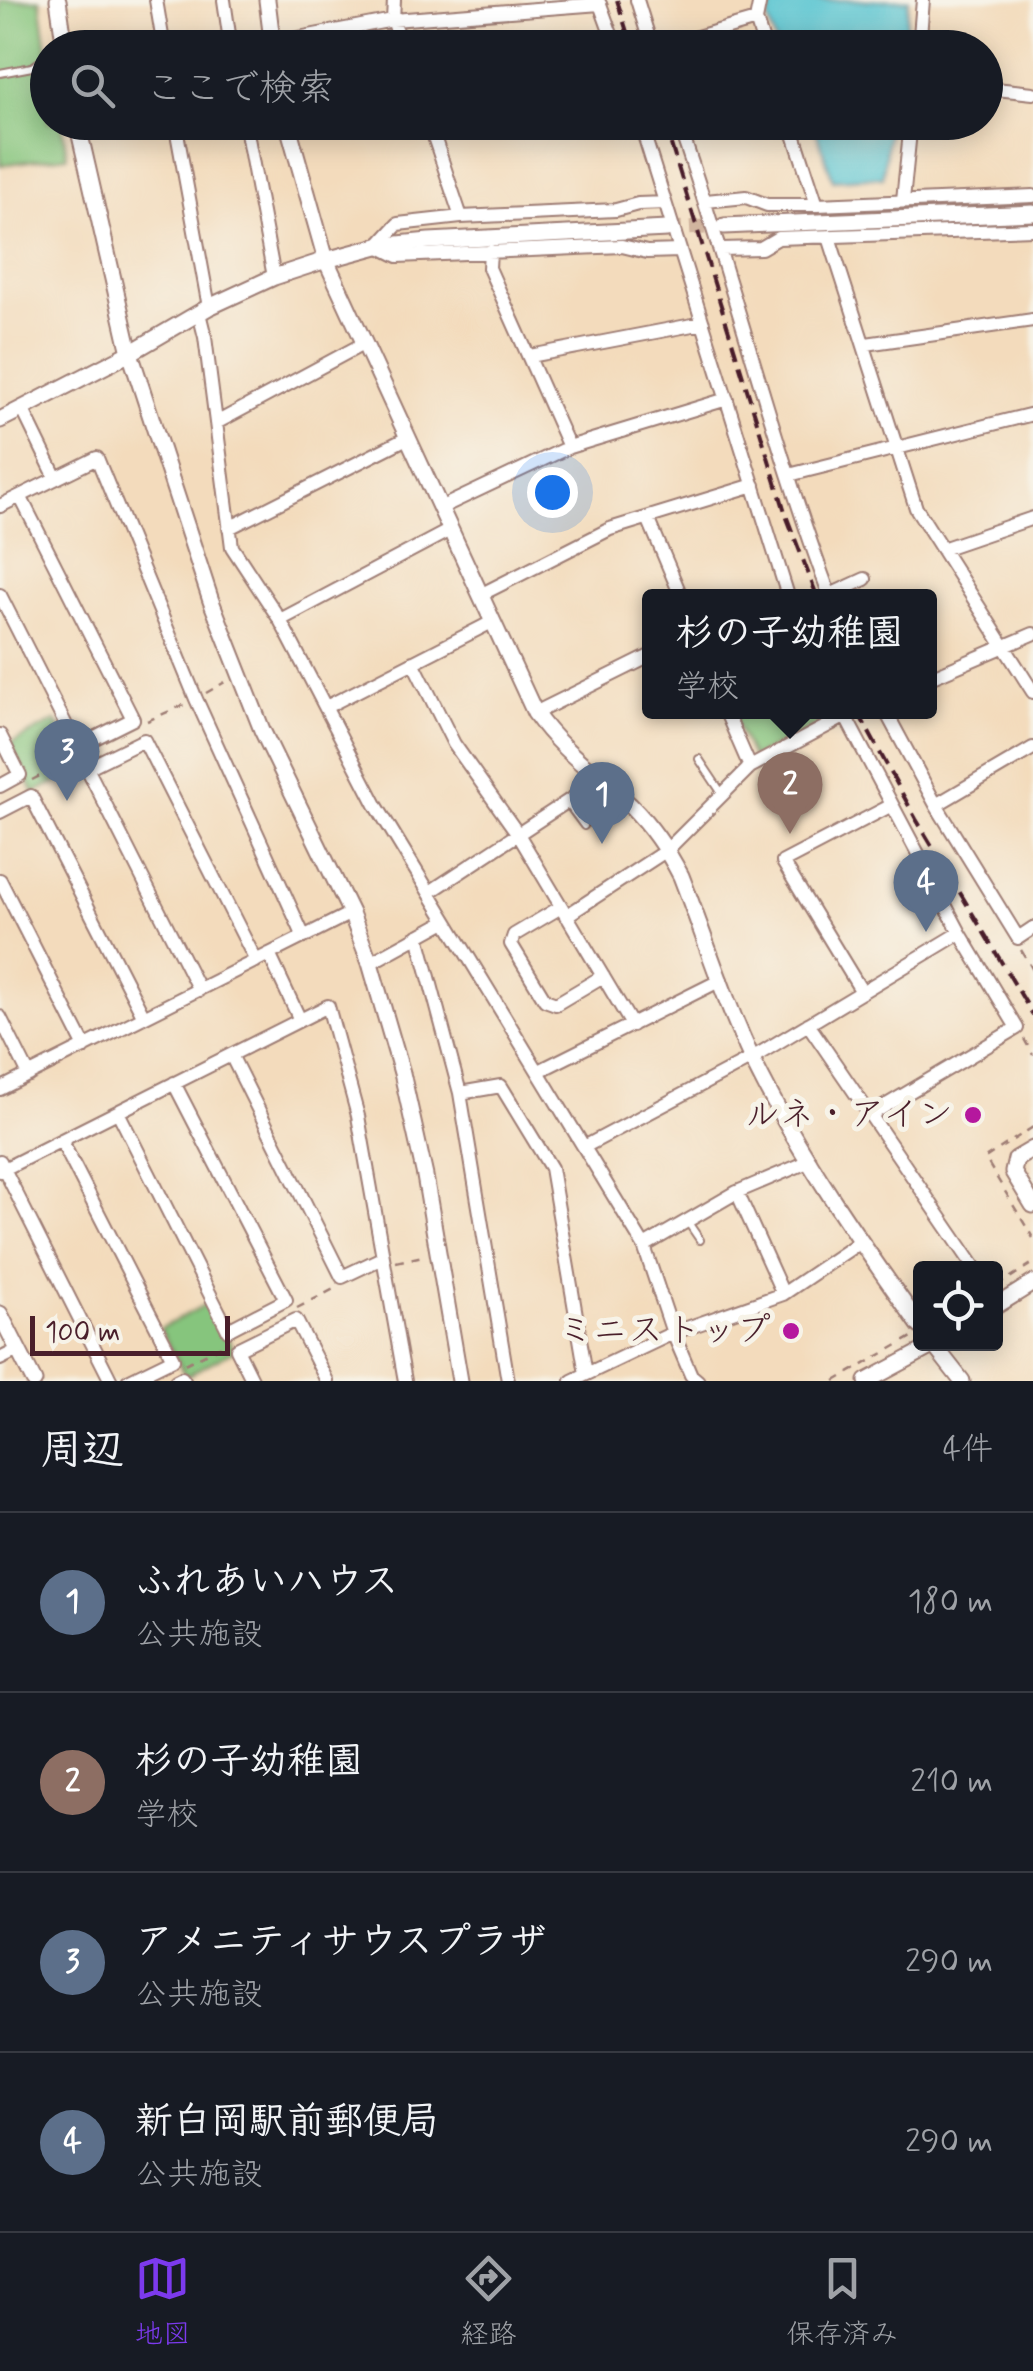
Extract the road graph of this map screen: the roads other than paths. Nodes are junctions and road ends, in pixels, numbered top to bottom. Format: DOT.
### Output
graph roads {
  1 [pos="58,0"];
  2 [pos="156,0"];
  3 [pos="224,0"];
  4 [pos="266,0"];
  5 [pos="394,0"];
  6 [pos="637,0"];
  7 [pos="760,0"];
  8 [pos="924,0"];
  9 [pos="393,20"];
  10 [pos="756,20"];
  11 [pos="62,30"];
  12 [pos="161,30"];
  13 [pos="228,30"];
  14 [pos="270,30"];
  15 [pos="345,30"];
  16 [pos="397,30"];
  17 [pos="609,30"];
  18 [pos="648,30"];
  19 [pos="720,30"];
  20 [pos="759,30"];
  21 [pos="921,30"];
  22 [pos="30,67"];
  23 [pos="0,72"];
  24 [pos="1003,90"];
  25 [pos="1033,93"];
  26 [pos="81,140"];
  27 [pos="178,140"];
  28 [pos="248,140"];
  29 [pos="294,140"];
  30 [pos="435,140"];
  31 [pos="646,140"];
  32 [pos="684,140"];
  33 [pos="796,140"];
  34 [pos="910,140"];
  35 [pos="1033,196"];
  36 [pos="903,200"];
  37 [pos="706,202"];
  38 [pos="665,203"];
  39 [pos="817,205"];
  40 [pos="1033,213"];
  41 [pos="461,218"];
  42 [pos="724,226"];
  43 [pos="667,229"];
  44 [pos="1033,229"];
  45 [pos="829,237"];
  46 [pos="378,246"];
  47 [pos="721,249"];
  48 [pos="680,250"];
  49 [pos="490,251"];
  50 [pos="326,260"];
  51 [pos="274,277"];
  52 [pos="204,310"];
  53 [pos="1033,320"];
  54 [pos="703,324"];
  55 [pos="364,344"];
  56 [pos="866,344"];
  57 [pos="130,353"];
  58 [pos="530,356"];
  59 [pos="727,399"];
  60 [pos="22,408"];
  61 [pos="1033,414"];
  62 [pos="0,420"];
  63 [pos="216,423"];
  64 [pos="406,438"];
  65 [pos="568,447"];
  66 [pos="898,448"];
  67 [pos="789,475"];
  68 [pos="56,478"];
  69 [pos="754,484"];
  70 [pos="20,496"];
  71 [pos="0,506"];
  72 [pos="440,508"];
  73 [pos="648,518"];
  74 [pos="1033,518"];
  75 [pos="229,528"];
  76 [pos="450,530"];
  77 [pos="942,549"];
  78 [pos="865,579"];
  79 [pos="679,589"];
  80 [pos="786,589"];
  81 [pos="828,589"];
  82 [pos="844,589"];
  83 [pos="0,594"];
  84 [pos="480,596"];
  85 [pos="280,620"];
  86 [pos="492,622"];
  87 [pos="1033,634"];
  88 [pos="1005,646"];
  89 [pos="642,660"];
  90 [pos="413,662"];
  91 [pos="937,675"];
  92 [pos="1033,692"];
  93 [pos="326,707"];
  94 [pos="534,714"];
  95 [pos="729,719"];
  96 [pos="835,719"];
  97 [pos="847,719"];
  98 [pos="890,719"];
  99 [pos="0,735"];
  100 [pos="1033,748"];
  101 [pos="698,759"];
  102 [pos="750,767"];
  103 [pos="600,780"];
  104 [pos="0,786"];
  105 [pos="723,795"];
  106 [pos="566,802"];
  107 [pos="892,805"];
  108 [pos="936,805"];
  109 [pos="0,812"];
  110 [pos="584,826"];
  111 [pos="518,834"];
  112 [pos="667,850"];
  113 [pos="0,880"];
  114 [pos="430,892"];
  115 [pos="564,911"];
  116 [pos="351,914"];
  117 [pos="446,921"];
  118 [pos="1033,928"];
  119 [pos="960,933"];
  120 [pos="418,936"];
  121 [pos="304,937"];
  122 [pos="263,958"];
  123 [pos="370,962"];
  124 [pos="602,976"];
  125 [pos="721,980"];
  126 [pos="199,990"];
  127 [pos="862,992"];
  128 [pos="0,1017"];
  129 [pos="144,1017"];
  130 [pos="300,1020"];
  131 [pos="808,1024"];
  132 [pos="632,1025"];
  133 [pos="85,1047"];
  134 [pos="231,1055"];
  135 [pos="752,1058"];
  136 [pos="539,1072"];
  137 [pos="29,1074"];
  138 [pos="174,1083"];
  139 [pos="0,1089"];
  140 [pos="460,1093"];
  141 [pos="118,1112"];
  142 [pos="870,1115"];
  143 [pos="61,1140"];
  144 [pos="584,1148"];
  145 [pos="1033,1148"];
  146 [pos="810,1160"];
  147 [pos="1,1167"];
  148 [pos="737,1192"];
  149 [pos="1033,1206"];
  150 [pos="686,1221"];
  151 [pos="700,1240"];
  152 [pos="860,1242"];
  153 [pos="644,1246"];
  154 [pos="382,1258"];
  155 [pos="971,1261"];
  156 [pos="1033,1282"];
  157 [pos="783,1294"];
  158 [pos="1003,1295"];
  159 [pos="0,1314"];
  160 [pos="913,1325"];
  161 [pos="674,1333"];
  162 [pos="18,1350"];
  163 [pos="922,1351"];
  164 [pos="940,1351"];
  165 [pos="0,1358"];
  166 [pos="586,1374"];
  167 [pos="34,1381"];
  168 [pos="111,1381"];
  169 [pos="128,1381"];
  170 [pos="176,1381"];
  171 [pos="184,1381"];
  172 [pos="254,1381"];
  173 [pos="327,1381"];
  174 [pos="405,1381"];
  175 [pos="460,1381"];
  176 [pos="508,1381"];
  177 [pos="572,1381"];
  178 [pos="698,1381"];
  179 [pos="867,1381"];
  180 [pos="962,1381"];
  1 -- 11 [label="street"];
  2 -- 12 [label="street"];
  3 -- 13 [label="street"];
  4 -- 14 [label="street"];
  5 -- 9 [label="street"];
  6 -- 18 [label="street"];
  7 -- 10 [label="street"];
  8 -- 21 [label="street"];
  9 -- 15 [label="street"];
  9 -- 16 [label="street"];
  9 -- 17 [label="street"];
  10 -- 19 [label="street"];
  10 -- 20 [label="street"];
  22 -- 23 [label="lane"];
  24 -- 25 [label="street"];
  26 -- 57 [label="street"];
  27 -- 52 [label="street"];
  28 -- 51 [label="street"];
  29 -- 50 [label="street"];
  30 -- 41 [label="street"];
  31 -- 38 [label="street"];
  32 -- 37 [label="street"];
  33 -- 39 [label="street"];
  34 -- 36 [label="street"];
  35 -- 36 [label="street"];
  36 -- 39 [label="street"];
  37 -- 39 [label="street"];
  37 -- 47 [label="street"];
  38 -- 41 [label="street"];
  38 -- 48 [label="street"];
  40 -- 42 [label="street"];
  41 -- 46 [label="street"];
  43 -- 46 [label="street"];
  44 -- 45 [label="street"];
  45 -- 47 [label="street"];
  45 -- 56 [label="street"];
  46 -- 49 [label="street"];
  46 -- 50 [label="street"];
  47 -- 67 [label="street"];
  48 -- 49 [label="street"];
  48 -- 54 [label="street"];
  49 -- 58 [label="street"];
  50 -- 51 [label="street"];
  50 -- 55 [label="street"];
  51 -- 52 [label="street"];
  52 -- 57 [label="street"];
  52 -- 63 [label="street"];
  53 -- 56 [label="street"];
  54 -- 58 [label="street"];
  54 -- 59 [label="street"];
  55 -- 63 [label="street"];
  55 -- 64 [label="street"];
  56 -- 66 [label="street"];
  57 -- 60 [label="street"];
  57 -- 116 [label="street"];
  58 -- 65 [label="street"];
  59 -- 65 [label="street"];
  59 -- 69 [label="street"];
  60 -- 62 [label="street"];
  60 -- 68 [label="street"];
  61 -- 66 [label="street"];
  63 -- 75 [label="street"];
  64 -- 72 [label="street"];
  64 -- 75 [label="street"];
  65 -- 72 [label="street"];
  66 -- 67 [label="street"];
  66 -- 77 [label="street"];
  67 -- 81 [label="street"];
  68 -- 70 [label="street"];
  68 -- 121 [label="street"];
  69 -- 73 [label="street"];
  69 -- 80 [label="street"];
  70 -- 71 [label="street"];
  70 -- 83 [label="street"];
  72 -- 76 [label="street"];
  73 -- 79 [label="street"];
  73 -- 84 [label="street"];
  74 -- 77 [label="street"];
  75 -- 85 [label="street"];
  76 -- 84 [label="street"];
  76 -- 85 [label="street"];
  77 -- 88 [label="street"];
  78 -- 82 [label="street"];
  84 -- 86 [label="street"];
  85 -- 93 [label="street"];
  86 -- 90 [label="street"];
  86 -- 94 [label="street"];
  87 -- 88 [label="street"];
  88 -- 91 [label="street"];
  88 -- 92 [label="street"];
  89 -- 94 [label="street"];
  90 -- 93 [label="street"];
  90 -- 111 [label="street"];
  93 -- 114 [label="street"];
  94 -- 103 [label="street"];
  95 -- 102 [label="street"];
  96 -- 102 [label="street"];
  97 -- 107 [label="street"];
  98 -- 108 [label="street"];
  99 -- 104 [label="street"];
  100 -- 108 [label="street"];
  101 -- 105 [label="lane"];
  102 -- 105 [label="street"];
  103 -- 106 [label="street"];
  103 -- 112 [label="street"];
  105 -- 112 [label="street"];
  106 -- 110 [label="lane"];
  106 -- 111 [label="street"];
  107 -- 119 [label="street"];
  107 -- 127 [label="street"];
  108 -- 118 [label="street"];
  109 -- 129 [label="street"];
  111 -- 114 [label="street"];
  111 -- 115 [label="street"];
  112 -- 115 [label="street"];
  112 -- 125 [label="street"];
  113 -- 133 [label="street"];
  114 -- 117 [label="street"];
  115 -- 124 [label="street"];
  115 -- 124 [label="street"];
  116 -- 121 [label="street"];
  116 -- 123 [label="street"];
  117 -- 120 [label="street"];
  117 -- 136 [label="street"];
  119 -- 127 [label="street"];
  119 -- 142 [label="street"];
  120 -- 123 [label="street"];
  120 -- 140 [label="street"];
  121 -- 122 [label="street"];
  122 -- 126 [label="street"];
  122 -- 126 [label="street"];
  122 -- 130 [label="street"];
  123 -- 175 [label="street"];
  124 -- 132 [label="street"];
  125 -- 132 [label="street"];
  125 -- 135 [label="street"];
  126 -- 129 [label="street"];
  127 -- 131 [label="street"];
  128 -- 137 [label="street"];
  129 -- 133 [label="street"];
  130 -- 134 [label="street"];
  130 -- 154 [label="street"];
  131 -- 135 [label="street"];
  131 -- 142 [label="street"];
  132 -- 136 [label="street"];
  133 -- 137 [label="street"];
  134 -- 138 [label="street"];
  134 -- 154 [label="street"];
  135 -- 144 [label="street"];
  135 -- 146 [label="street"];
  136 -- 144 [label="street"];
  137 -- 139 [label="street"];
  138 -- 141 [label="street"];
  138 -- 141 [label="street"];
  140 -- 166 [label="street"];
  140 -- 176 [label="street"];
  141 -- 143 [label="street"];
  142 -- 155 [label="street"];
  143 -- 147 [label="street"];
  143 -- 169 [label="street"];
  144 -- 153 [label="street"];
  145 -- 149 [label="street"];
  146 -- 148 [label="street"];
  146 -- 152 [label="street"];
  147 -- 168 [label="street"];
  148 -- 150 [label="street"];
  148 -- 157 [label="street"];
  150 -- 151 [label="lane"];
  150 -- 153 [label="street"];
  152 -- 157 [label="street"];
  152 -- 160 [label="street"];
  153 -- 161 [label="street"];
  154 -- 174 [label="street"];
  156 -- 158 [label="street"];
  157 -- 161 [label="street"];
  159 -- 162 [label="street"];
  161 -- 166 [label="street"];
  161 -- 178 [label="street"];
  162 -- 165 [label="street"];
  162 -- 167 [label="street"];
  163 -- 179 [label="street"];
  164 -- 180 [label="street"];
  166 -- 177 [label="street"];
  170 -- 171 [label="street"];
  172 -- 173 [label="street"];
}
